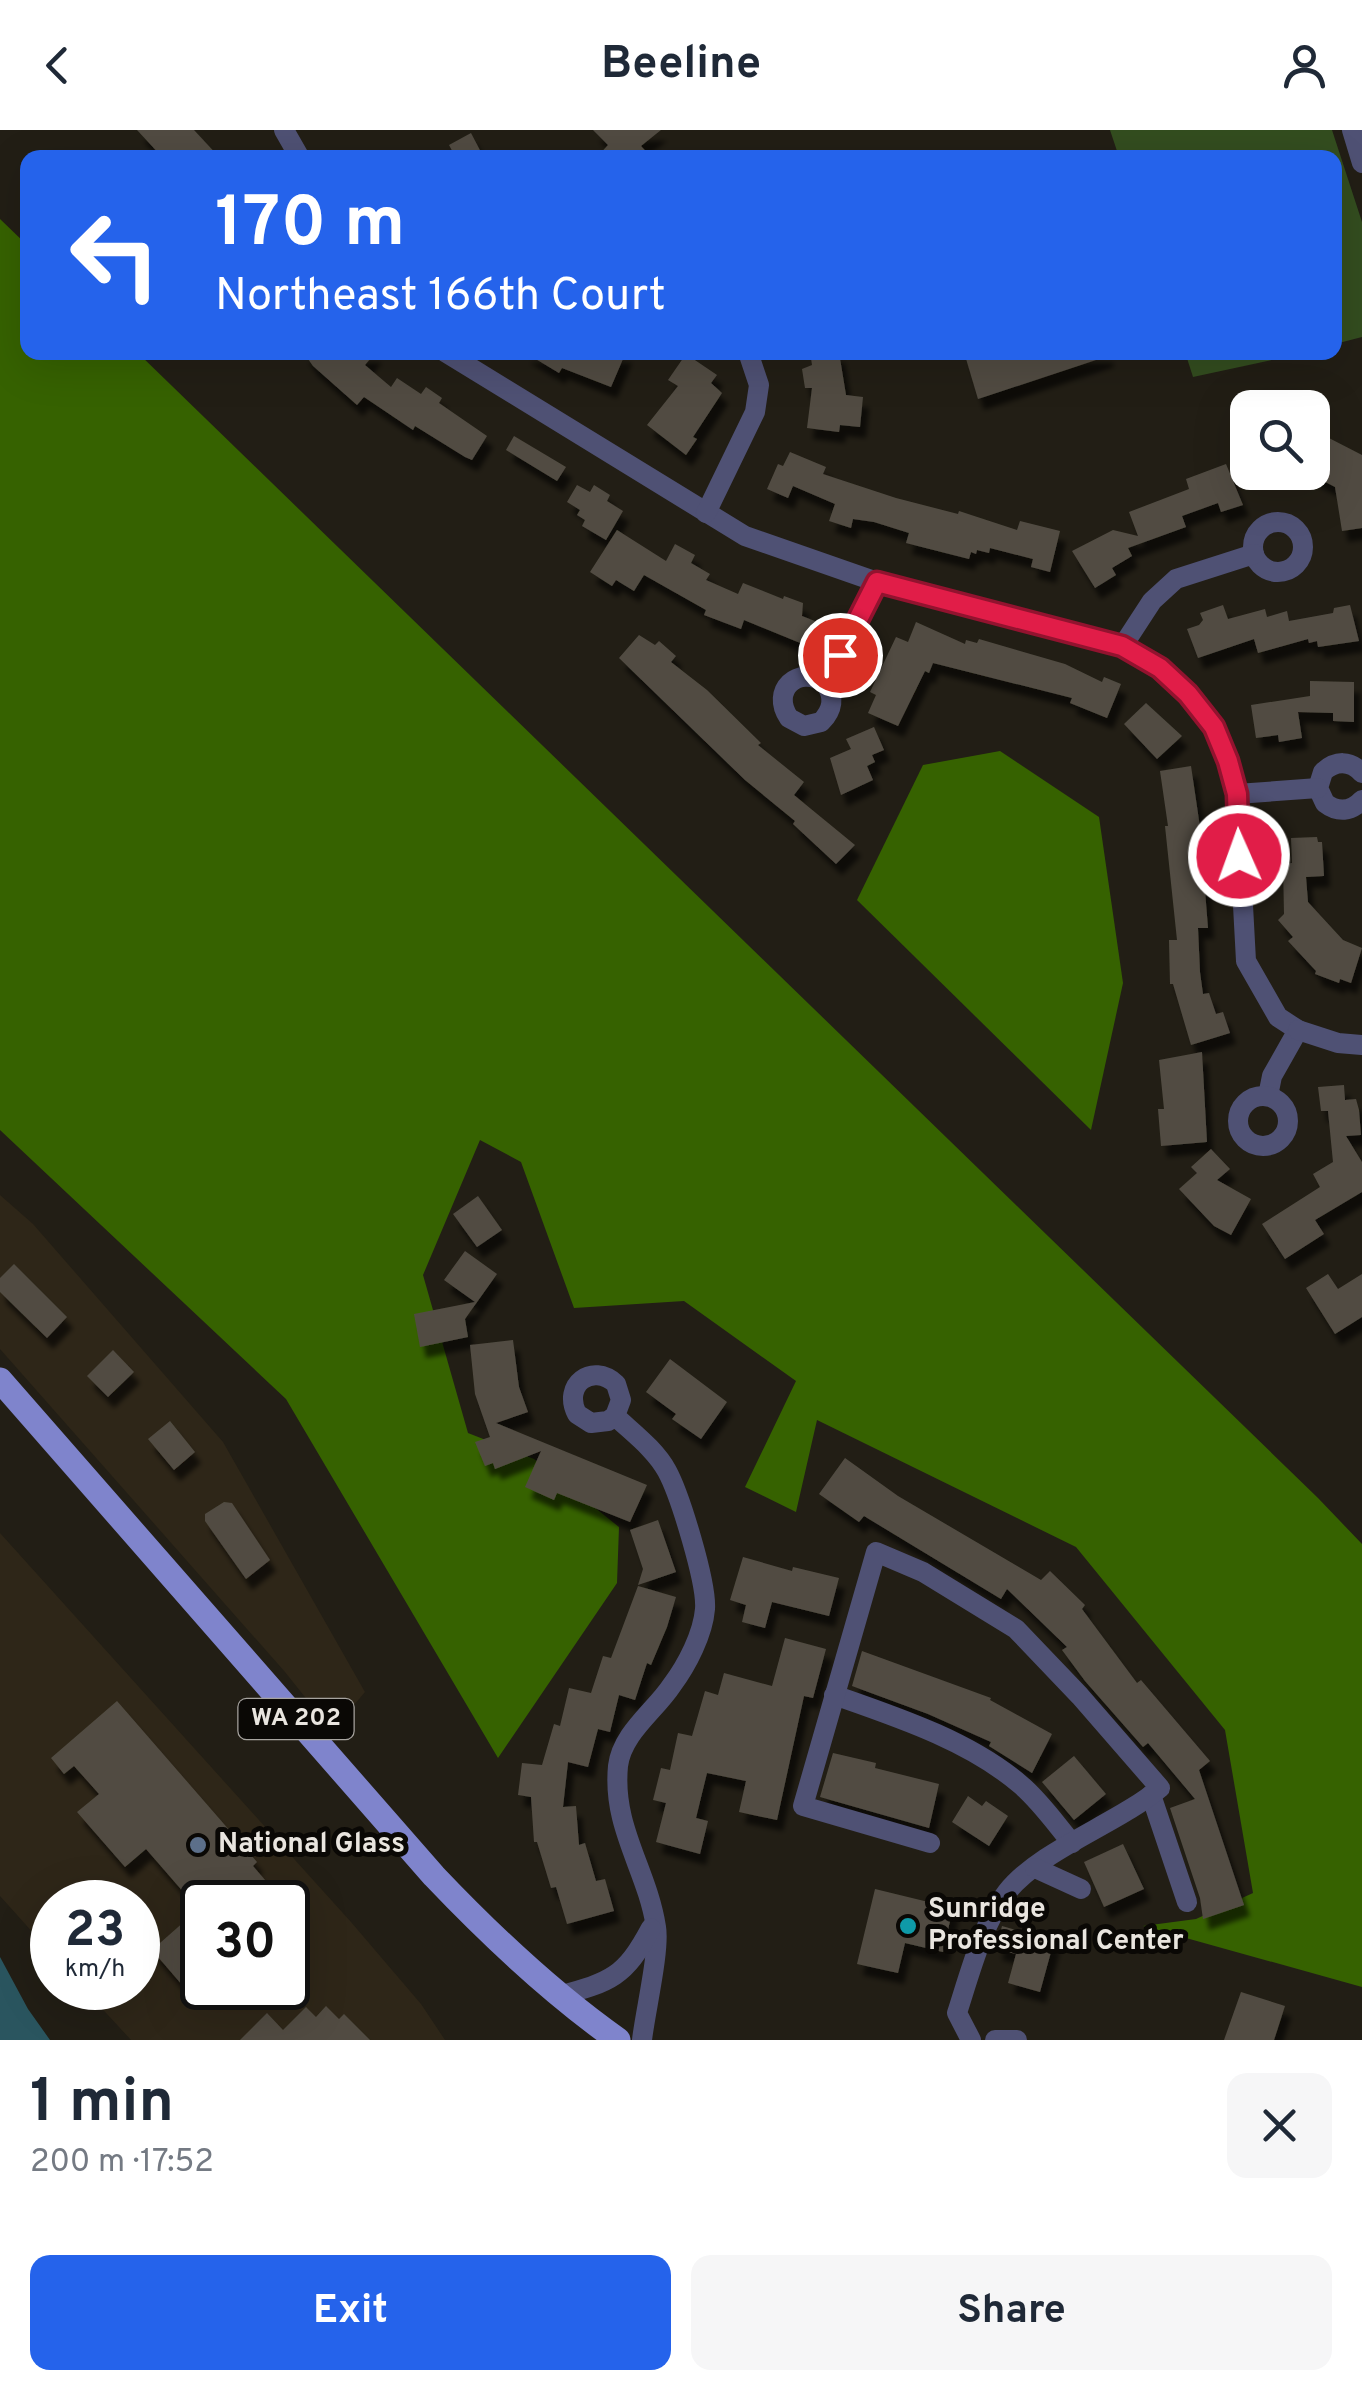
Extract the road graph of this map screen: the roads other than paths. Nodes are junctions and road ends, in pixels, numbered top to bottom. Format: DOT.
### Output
graph roads {
  1 [pos="1352,130"];
  2 [pos="1362,163"];
  3 [pos="458,360"];
  4 [pos="751,360"];
  5 [pos="706,513"];
  6 [pos="1254,554"];
  7 [pos="877,582"];
  8 [pos="1122,646"];
  9 [pos="825,683"];
  10 [pos="1362,773"];
  11 [pos="1318,788"];
  12 [pos="1237,794"];
  13 [pos="1362,800"];
  14 [pos="1298,1030"];
  15 [pos="1362,1046"];
  16 [pos="1268,1096"];
  17 [pos="0,1380"];
  18 [pos="615,1416"];
  19 [pos="834,1695"];
  20 [pos="1156,1792"];
  21 [pos="930,1843"];
  22 [pos="1072,1843"];
  23 [pos="1035,1868"];
  24 [pos="1081,1889"];
  25 [pos="1187,1902"];
  26 [pos="655,1922"];
  27 [pos="558,1996"];
  28 [pos="618,2040"];
  29 [pos="642,2040"];
  30 [pos="971,2040"];
  31 [pos="995,2040"];
  32 [pos="1017,2040"];
  1 -- 2 [label="street"];
  3 -- 5 [label="street"];
  4 -- 5 [label="street"];
  5 -- 7 [label="street"];
  6 -- 8 [label="street"];
  7 -- 8 [label="street"];
  7 -- 9 [label="street"];
  8 -- 12 [label="street"];
  10 -- 11 [label="street"];
  11 -- 12 [label="street"];
  11 -- 13 [label="street"];
  12 -- 14 [label="street"];
  14 -- 15 [label="street"];
  14 -- 16 [label="street"];
  17 -- 27 [label="main road, WA 202"];
  18 -- 26 [label="street"];
  19 -- 20 [label="street"];
  19 -- 21 [label="street"];
  19 -- 22 [label="street"];
  20 -- 22 [label="street"];
  20 -- 25 [label="street"];
  22 -- 23 [label="street"];
  23 -- 24 [label="street"];
  23 -- 30 [label="street"];
  26 -- 27 [label="street"];
  26 -- 29 [label="street"];
  27 -- 28 [label="main road, WA 202"];
  31 -- 32 [label="street"];
}
